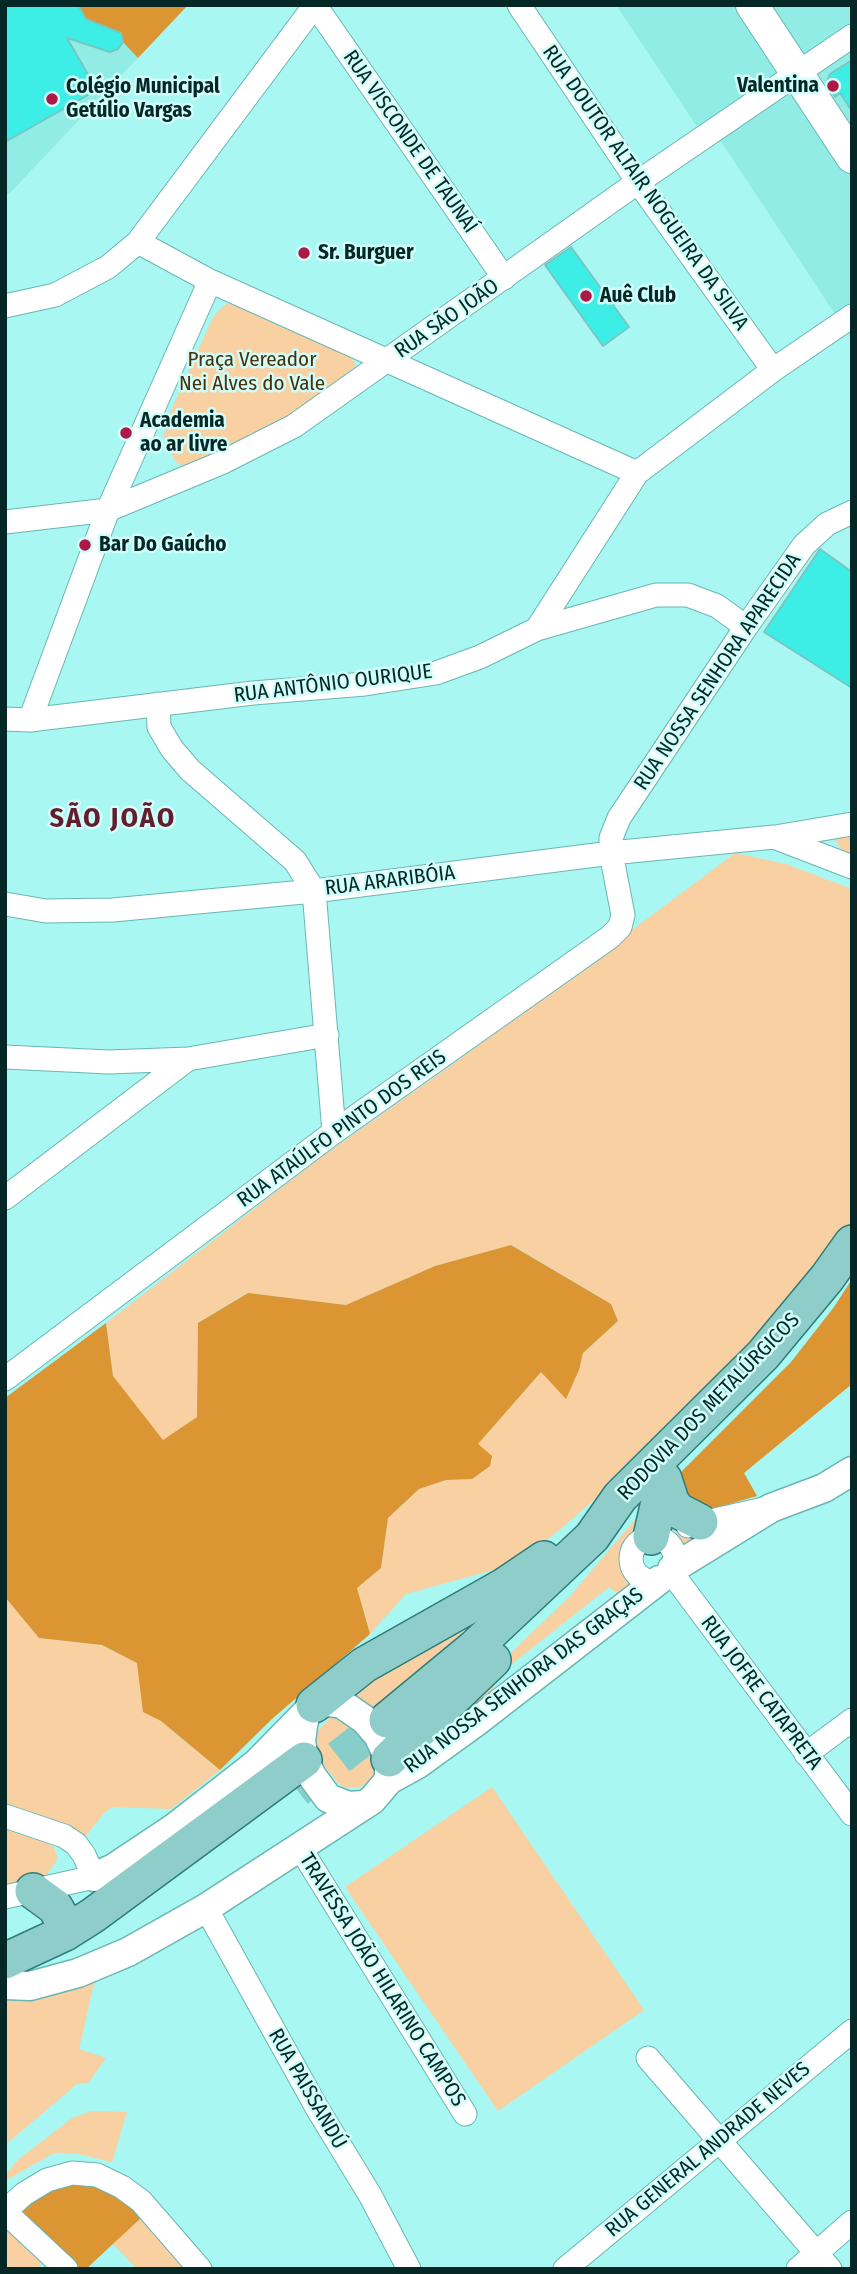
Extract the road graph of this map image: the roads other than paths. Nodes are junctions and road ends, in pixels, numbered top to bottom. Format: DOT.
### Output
graph roads {
  1 [pos="315,5"];
  2 [pos="519,5"];
  3 [pos="752,5"];
  4 [pos="852,36"];
  5 [pos="796,72"];
  6 [pos="852,157"];
  7 [pos="638,182"];
  8 [pos="138,242"];
  9 [pos="504,278"];
  10 [pos="210,281"];
  11 [pos="5,306"];
  12 [pos="852,316"];
  13 [pos="387,361"];
  14 [pos="773,370"];
  15 [pos="637,472"];
  16 [pos="108,510"];
  17 [pos="852,512"];
  18 [pos="5,522"];
  19 [pos="746,627"];
  20 [pos="537,629"];
  21 [pos="158,704"];
  22 [pos="5,719"];
  23 [pos="30,720"];
  24 [pos="852,824"];
  25 [pos="774,837"];
  26 [pos="611,853"];
  27 [pos="852,867"];
  28 [pos="314,891"];
  29 [pos="5,904"];
  30 [pos="327,1035"];
  31 [pos="5,1057"];
  32 [pos="188,1059"];
  33 [pos="334,1132"];
  34 [pos="5,1198"];
  35 [pos="852,1243"];
  36 [pos="852,1269"];
  37 [pos="5,1380"];
  38 [pos="852,1471"];
  39 [pos="664,1479"];
  40 [pos="771,1508"];
  41 [pos="640,1520"];
  42 [pos="700,1522"];
  43 [pos="667,1574"];
  44 [pos="310,1709"];
  45 [pos="387,1720"];
  46 [pos="852,1720"];
  47 [pos="806,1754"];
  48 [pos="256,1764"];
  49 [pos="301,1768"];
  50 [pos="389,1770"];
  51 [pos="363,1805"];
  52 [pos="852,1814"];
  53 [pos="5,1816"];
  54 [pos="299,1846"];
  55 [pos="94,1877"];
  56 [pos="19,1894"];
  57 [pos="205,1908"];
  58 [pos="65,1933"];
  59 [pos="5,1961"];
  60 [pos="5,1978"];
  61 [pos="5,1985"];
  62 [pos="852,2031"];
  63 [pos="648,2058"];
  64 [pos="466,2114"];
  65 [pos="719,2140"];
  66 [pos="5,2211"];
  67 [pos="852,2222"];
  68 [pos="823,2261"];
  69 [pos="66,2269"];
  70 [pos="200,2269"];
  71 [pos="409,2269"];
  72 [pos="565,2269"];
  73 [pos="798,2269"];
  1 -- 8 [label="street"];
  1 -- 9 [label="street, RUA VISCONDE DE TAUNAÍ"];
  2 -- 7 [label="street, RUA DOUTOR ALTAIR NOGUEIRA DA SILVA"];
  3 -- 5 [label="main road"];
  4 -- 5 [label="street, RUA SÃO JOÃO"];
  5 -- 6 [label="main road"];
  5 -- 7 [label="street, RUA SÃO JOÃO"];
  7 -- 9 [label="street, RUA SÃO JOÃO"];
  7 -- 14 [label="street, RUA DOUTOR ALTAIR NOGUEIRA DA SILVA"];
  8 -- 10 [label="street"];
  8 -- 11 [label="street"];
  9 -- 13 [label="street, RUA SÃO JOÃO"];
  10 -- 13 [label="street"];
  10 -- 16 [label="street"];
  12 -- 14 [label="street"];
  13 -- 15 [label="street"];
  13 -- 16 [label="street, RUA SÃO JOÃO"];
  14 -- 15 [label="street"];
  15 -- 20 [label="street"];
  16 -- 18 [label="street, RUA SÃO JOÃO"];
  16 -- 23 [label="street"];
  17 -- 19 [label="street, RUA NOSSA SENHORA APARECIDA"];
  19 -- 20 [label="street, RUA ANTÔNIO OURIQUE"];
  19 -- 26 [label="street, RUA NOSSA SENHORA APARECIDA"];
  20 -- 21 [label="street, RUA ANTÔNIO OURIQUE"];
  21 -- 23 [label="street, RUA ANTÔNIO OURIQUE"];
  21 -- 28 [label="street"];
  22 -- 23 [label="street, RUA ANTÔNIO OURIQUE"];
  24 -- 25 [label="street, RUA ARARIBÓIA"];
  25 -- 26 [label="street, RUA ARARIBÓIA"];
  25 -- 27 [label="street, RUA ARARIBÓIA"];
  26 -- 28 [label="street, RUA ARARIBÓIA"];
  26 -- 33 [label="street, RUA ATAÚLFO PINTO DOS REIS"];
  28 -- 29 [label="street, RUA ARARIBÓIA"];
  28 -- 30 [label="street"];
  30 -- 32 [label="street"];
  30 -- 33 [label="street"];
  31 -- 32 [label="street"];
  32 -- 34 [label="street"];
  33 -- 37 [label="street, RUA ATAÚLFO PINTO DOS REIS"];
  35 -- 41 [label="main road, RODOVIA DOS METALÚRGICOS"];
  36 -- 39 [label="main road, RODOVIA DOS METALÚRGICOS"];
  38 -- 40 [label="street, RUA NOSSA SENHORA DAS GRAÇAS"];
  39 -- 41 [label="main road"];
  39 -- 42 [label="main road"];
  40 -- 42 [label="street, RUA NOSSA SENHORA DAS GRAÇAS"];
  40 -- 43 [label="street, RUA NOSSA SENHORA DAS GRAÇAS"];
  41 -- 42 [label="street, RUA NOSSA SENHORA DAS GRAÇAS"];
  41 -- 43 [label="street"];
  41 -- 43 [label="street"];
  41 -- 44 [label="main road"];
  41 -- 45 [label="main road, RODOVIA DOS METALÚRGICOS"];
  41 -- 50 [label="main road"];
  43 -- 47 [label="street, RUA JOFRE CATAPRETA"];
  43 -- 50 [label="street, RUA NOSSA SENHORA DAS GRAÇAS"];
  44 -- 48 [label="street"];
  44 -- 49 [label="street"];
  44 -- 50 [label="street"];
  46 -- 47 [label="street"];
  47 -- 52 [label="street, RUA JOFRE CATAPRETA"];
  48 -- 49 [label="street"];
  48 -- 55 [label="street"];
  49 -- 51 [label="street"];
  49 -- 58 [label="main road"];
  49 -- 60 [label="main road"];
  50 -- 51 [label="street"];
  51 -- 54 [label="street"];
  53 -- 55 [label="street"];
  54 -- 57 [label="street"];
  54 -- 64 [label="street, TRAVESSA JOÃO HILARINO CAMPOS"];
  55 -- 56 [label="street"];
  56 -- 58 [label="main road"];
  57 -- 61 [label="street"];
  57 -- 71 [label="street, RUA PAISSANDÚ"];
  58 -- 59 [label="main road"];
  62 -- 65 [label="street, RUA GENERAL ANDRADE NEVES"];
  63 -- 65 [label="street"];
  65 -- 68 [label="street"];
  65 -- 72 [label="street, RUA GENERAL ANDRADE NEVES"];
  66 -- 69 [label="street"];
  66 -- 70 [label="street"];
  67 -- 68 [label="street"];
  68 -- 73 [label="street"];
}
